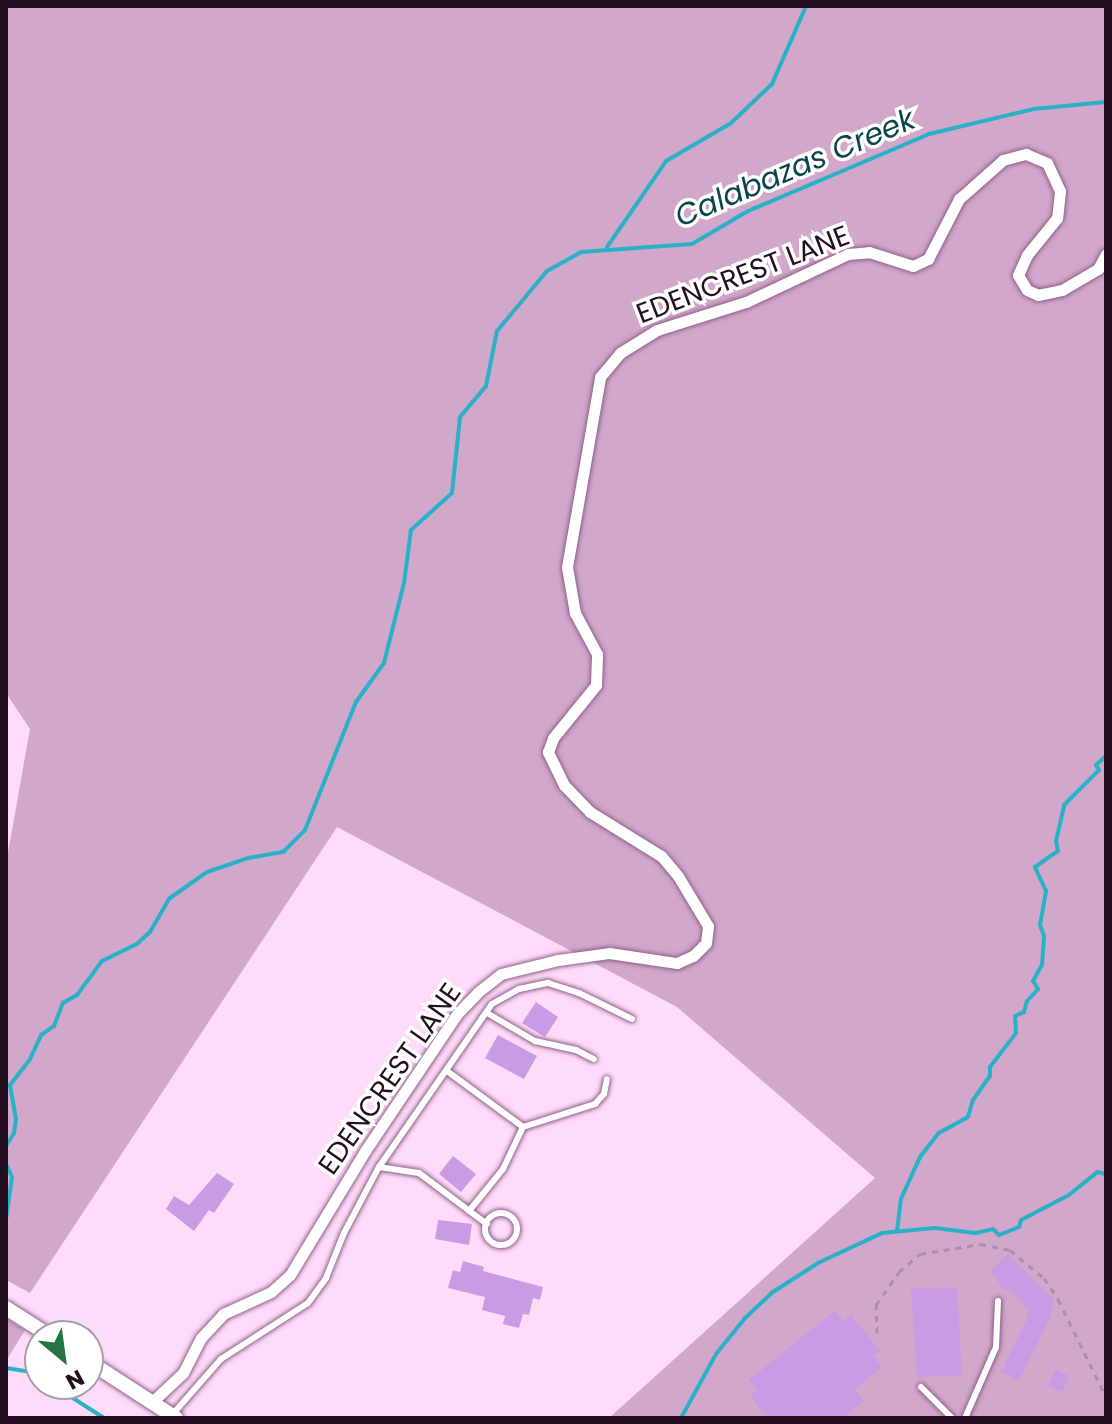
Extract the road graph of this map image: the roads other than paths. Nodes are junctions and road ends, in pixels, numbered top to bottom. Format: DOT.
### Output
graph roads {
  1 [pos="1106,254"];
  2 [pos="487,1013"];
  3 [pos="632,1019"];
  4 [pos="594,1059"];
  5 [pos="447,1071"];
  6 [pos="607,1079"];
  7 [pos="523,1127"];
  8 [pos="379,1167"];
  9 [pos="469,1211"];
  10 [pos="487,1224"];
  11 [pos="998,1301"];
  12 [pos="6,1308"];
  13 [pos="25,1320"];
  14 [pos="104,1371"];
  15 [pos="921,1387"];
  16 [pos="152,1402"];
  17 [pos="174,1417"];
  18 [pos="952,1418"];
  19 [pos="965,1418"];
  1 -- 16 [label="street, EDENCREST LANE"];
  2 -- 3 [label="lane"];
  2 -- 4 [label="lane"];
  2 -- 5 [label="lane"];
  5 -- 7 [label="lane"];
  5 -- 8 [label="lane"];
  6 -- 7 [label="lane"];
  7 -- 9 [label="lane"];
  8 -- 9 [label="lane"];
  8 -- 17 [label="lane"];
  9 -- 10 [label="lane"];
  10 -- 10 [label="lane"];
  11 -- 19 [label="lane"];
  12 -- 13 [label="street"];
  14 -- 16 [label="street"];
  15 -- 18 [label="lane"];
  16 -- 17 [label="street"];
}
